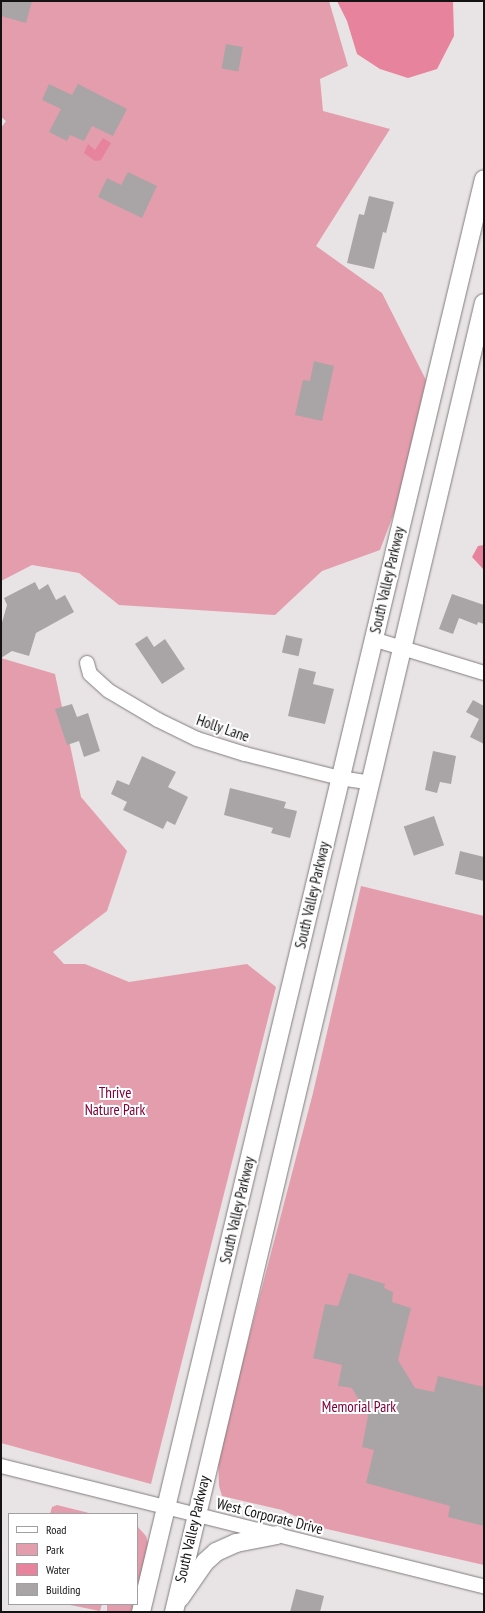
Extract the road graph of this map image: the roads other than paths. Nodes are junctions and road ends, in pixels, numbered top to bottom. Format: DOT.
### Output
graph roads {
  1 [pos="484,179"];
  2 [pos="484,302"];
  3 [pos="373,638"];
  4 [pos="402,646"];
  5 [pos="87,663"];
  6 [pos="484,673"];
  7 [pos="340,778"];
  8 [pos="370,783"];
  9 [pos="270,1071"];
  10 [pos="300,1076"];
  11 [pos="1,1466"];
  12 [pos="165,1509"];
  13 [pos="195,1515"];
  14 [pos="277,1535"];
  15 [pos="484,1586"];
  16 [pos="174,1608"];
  17 [pos="141,1612"];
  1 -- 3 [label="main road, South Valley Parkway"];
  2 -- 4 [label="main road, South Valley Parkway"];
  3 -- 4 [label="street"];
  3 -- 7 [label="main road, South Valley Parkway"];
  4 -- 6 [label="street"];
  4 -- 8 [label="main road, South Valley Parkway"];
  5 -- 7 [label="street, Holly Lane"];
  7 -- 8 [label="street, Holly Lane"];
  7 -- 9 [label="main road, South Valley Parkway"];
  8 -- 10 [label="main road, South Valley Parkway"];
  9 -- 10 [label="main road"];
  9 -- 12 [label="main road, South Valley Parkway"];
  10 -- 13 [label="main road, South Valley Parkway"];
  11 -- 12 [label="street, West Corporate Drive"];
  12 -- 13 [label="street, West Corporate Drive"];
  12 -- 17 [label="main road, South Valley Parkway"];
  13 -- 14 [label="street, West Corporate Drive"];
  13 -- 16 [label="main road, South Valley Parkway"];
  14 -- 15 [label="street, West Corporate Drive"];
  14 -- 16 [label="main road"];
}
